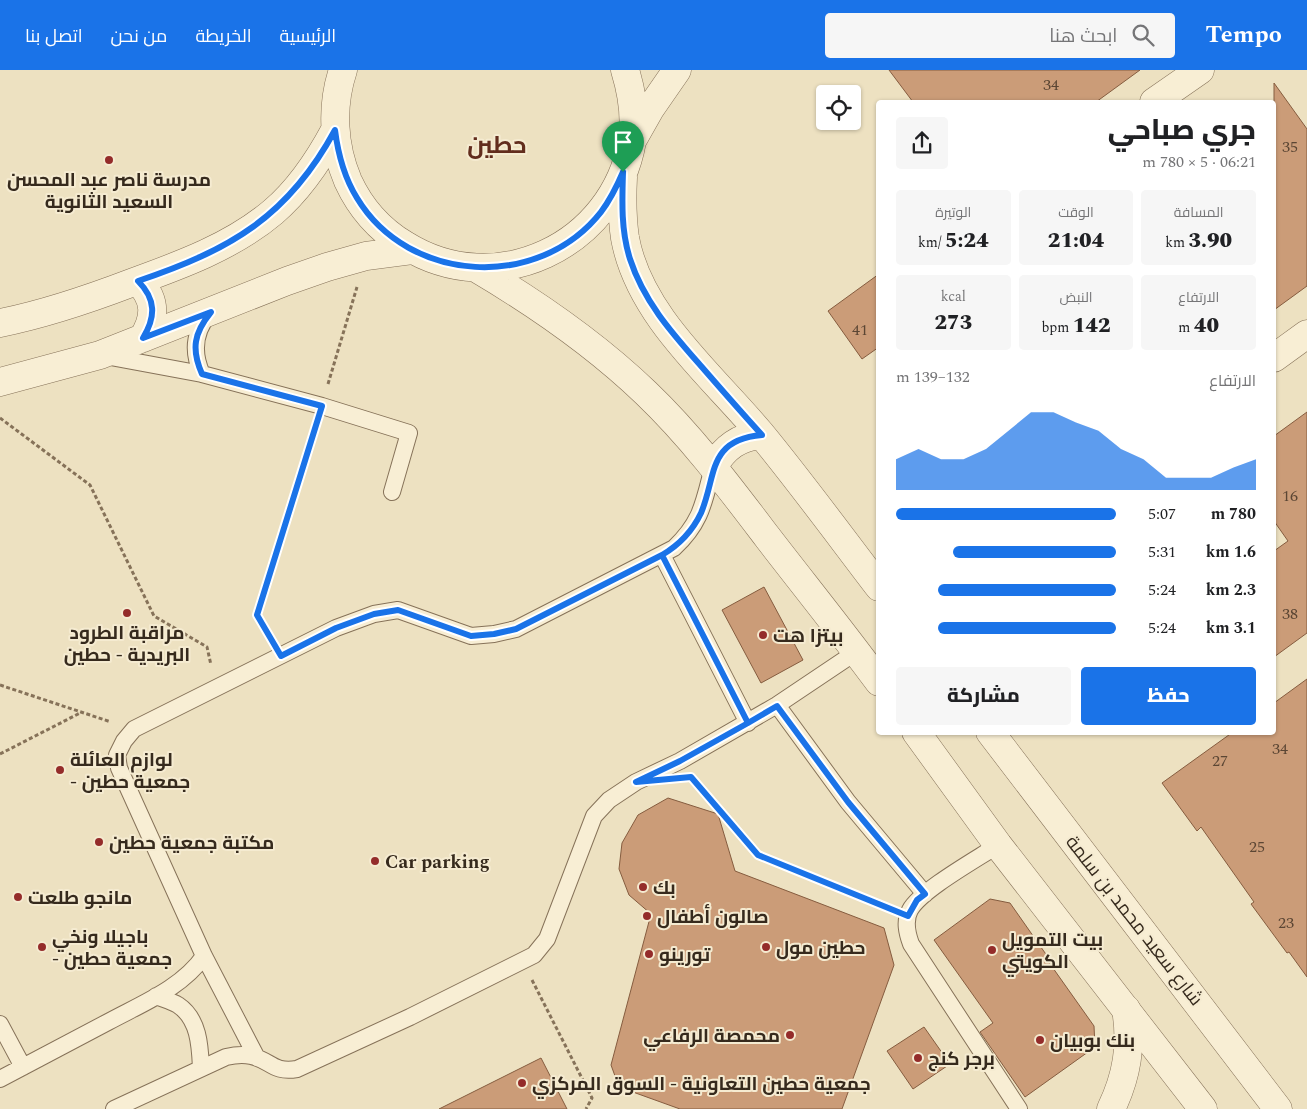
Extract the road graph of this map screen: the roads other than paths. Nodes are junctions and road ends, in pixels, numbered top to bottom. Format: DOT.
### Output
graph roads {
  1 [pos="625,70"];
  2 [pos="677,70"];
  3 [pos="1200,70"];
  4 [pos="342,71"];
  5 [pos="1157,100"];
  6 [pos="335,130"];
  7 [pos="632,141"];
  8 [pos="623,172"];
  9 [pos="412,250"];
  10 [pos="476,268"];
  11 [pos="138,281"];
  12 [pos="211,312"];
  13 [pos="0,323"];
  14 [pos="1307,334"];
  15 [pos="143,338"];
  16 [pos="100,356"];
  17 [pos="1276,357"];
  18 [pos="202,374"];
  19 [pos="0,382"];
  20 [pos="762,435"];
  21 [pos="713,466"];
  22 [pos="392,492"];
  23 [pos="662,555"];
  24 [pos="876,583"];
  25 [pos="856,652"];
  26 [pos="876,678"];
  27 [pos="777,706"];
  28 [pos="748,723"];
  29 [pos="918,735"];
  30 [pos="992,735"];
  31 [pos="998,845"];
  32 [pos="925,894"];
  33 [pos="204,956"];
  34 [pos="156,996"];
  35 [pos="1126,1009"];
  36 [pos="0,1024"];
  37 [pos="256,1058"];
  38 [pos="23,1067"];
  39 [pos="201,1068"];
  40 [pos="0,1079"];
  41 [pos="114,1109"];
  42 [pos="1019,1109"];
  43 [pos="1111,1109"];
  44 [pos="1203,1109"];
  45 [pos="1278,1109"];
  1 -- 7 [label="street"];
  2 -- 7 [label="street"];
  3 -- 5 [label="street"];
  4 -- 6 [label="street"];
  6 -- 9 [label="street"];
  6 -- 11 [label="street"];
  7 -- 8 [label="street"];
  8 -- 10 [label="street"];
  8 -- 20 [label="street"];
  9 -- 10 [label="street"];
  9 -- 12 [label="street"];
  10 -- 21 [label="street"];
  11 -- 13 [label="street"];
  11 -- 15 [label="street"];
  12 -- 15 [label="street"];
  12 -- 18 [label="lane"];
  14 -- 17 [label="street"];
  15 -- 16 [label="street"];
  16 -- 18 [label="lane"];
  16 -- 19 [label="street"];
  18 -- 22 [label="lane"];
  20 -- 21 [label="street"];
  20 -- 24 [label="street"];
  21 -- 23 [label="lane"];
  21 -- 25 [label="street"];
  23 -- 28 [label="lane"];
  23 -- 33 [label="lane"];
  25 -- 26 [label="street"];
  25 -- 27 [label="lane"];
  27 -- 28 [label="lane"];
  27 -- 32 [label="lane"];
  28 -- 37 [label="lane"];
  29 -- 31 [label="street"];
  30 -- 45 [label="street, شارع سعيد محمد بن سلمة"];
  31 -- 32 [label="lane"];
  31 -- 35 [label="street"];
  32 -- 42 [label="lane"];
  33 -- 34 [label="lane"];
  33 -- 37 [label="lane"];
  34 -- 38 [label="lane"];
  34 -- 39 [label="lane"];
  35 -- 43 [label="street"];
  35 -- 44 [label="street"];
  36 -- 38 [label="lane"];
  37 -- 39 [label="lane"];
  38 -- 40 [label="lane"];
  39 -- 41 [label="lane"];
}
